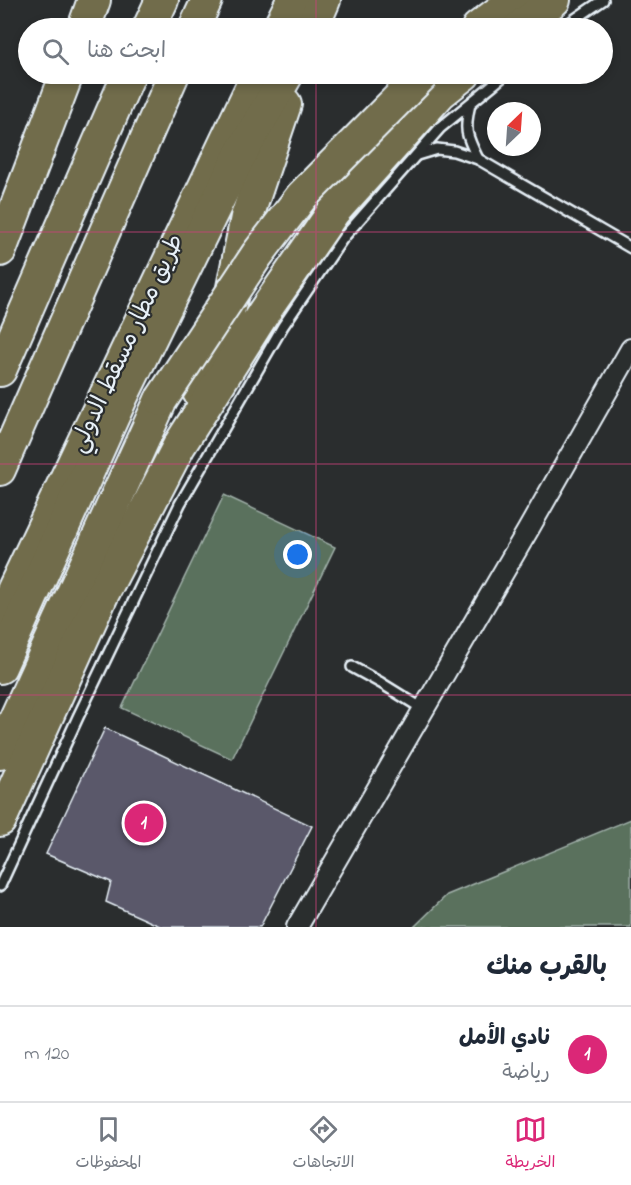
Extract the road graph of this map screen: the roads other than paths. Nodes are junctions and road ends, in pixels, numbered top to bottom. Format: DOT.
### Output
graph roads {
  1 [pos="94,0"];
  2 [pos="162,0"];
  3 [pos="207,0"];
  4 [pos="292,0"];
  5 [pos="324,0"];
  6 [pos="515,0"];
  7 [pos="554,0"];
  8 [pos="603,0"];
  9 [pos="88,18"];
  10 [pos="154,18"];
  11 [pos="199,18"];
  12 [pos="283,18"];
  13 [pos="316,18"];
  14 [pos="491,18"];
  15 [pos="532,18"];
  16 [pos="577,18"];
  17 [pos="63,84"];
  18 [pos="125,84"];
  19 [pos="170,84"];
  20 [pos="252,84"];
  21 [pos="281,84"];
  22 [pos="292,84"];
  23 [pos="413,84"];
  24 [pos="467,88"];
  25 [pos="415,156"];
  26 [pos="478,159"];
  27 [pos="631,248"];
  28 [pos="0,250"];
  29 [pos="631,349"];
  30 [pos="0,370"];
  31 [pos="179,446"];
  32 [pos="0,470"];
  33 [pos="0,616"];
  34 [pos="0,667"];
  35 [pos="352,667"];
  36 [pos="423,709"];
  37 [pos="0,753"];
  38 [pos="0,820"];
  39 [pos="0,886"];
  40 [pos="297,927"];
  1 -- 9 [label="highway"];
  2 -- 10 [label="highway"];
  3 -- 11 [label="main road"];
  4 -- 12 [label="main road"];
  5 -- 13 [label="highway"];
  6 -- 14 [label="highway"];
  7 -- 15 [label="highway"];
  8 -- 16 [label="lane"];
  17 -- 28 [label="highway"];
  18 -- 30 [label="highway"];
  19 -- 32 [label="main road"];
  20 -- 33 [label="main road, طريق مطار مسقط الدولي"];
  21 -- 34 [label="highway"];
  22 -- 31 [label="highway"];
  23 -- 37 [label="highway, bridge"];
  24 -- 25 [label="lane"];
  24 -- 26 [label="lane"];
  24 -- 31 [label="highway"];
  25 -- 26 [label="lane"];
  25 -- 39 [label="lane"];
  26 -- 27 [label="lane"];
  29 -- 36 [label="street"];
  31 -- 38 [label="highway"];
  35 -- 36 [label="lane"];
  36 -- 40 [label="street"];
}
